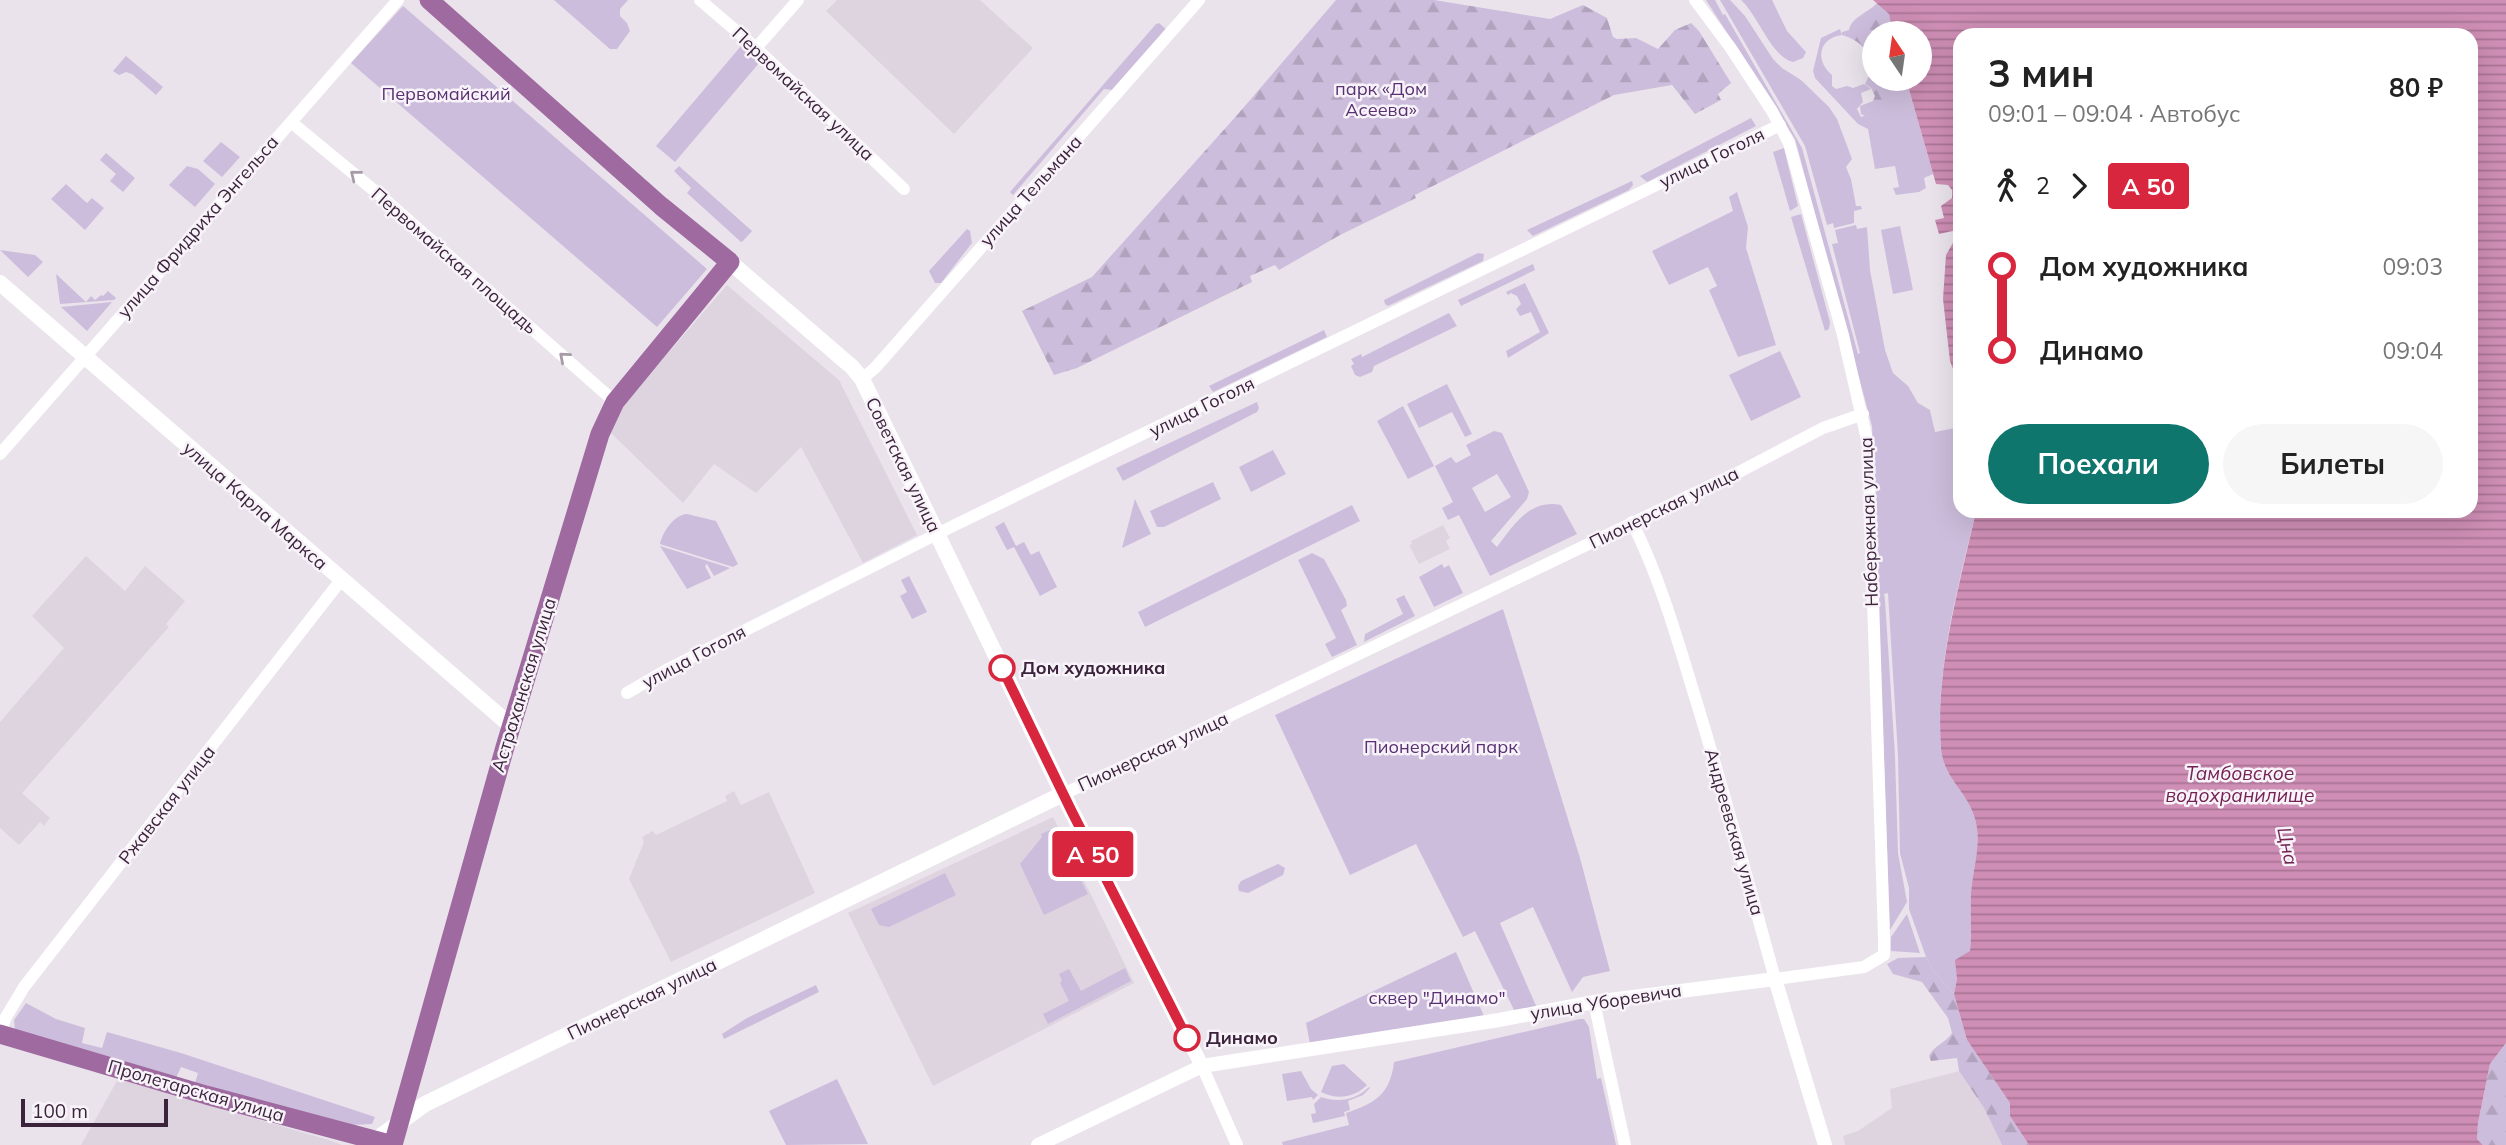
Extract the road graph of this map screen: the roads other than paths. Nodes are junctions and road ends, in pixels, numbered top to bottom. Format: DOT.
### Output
graph roads {
  1 [pos="398,0"];
  2 [pos="429,0"];
  3 [pos="700,0"];
  4 [pos="798,0"];
  5 [pos="1199,0"];
  6 [pos="1695,0"];
  7 [pos="756,48"];
  8 [pos="291,122"];
  9 [pos="1780,125"];
  10 [pos="904,189"];
  11 [pos="730,262"];
  12 [pos="0,283"];
  13 [pos="84,357"];
  14 [pos="862,379"];
  15 [pos="615,402"];
  16 [pos="1863,414"];
  17 [pos="0,454"];
  18 [pos="1632,522"];
  19 [pos="937,535"];
  20 [pos="341,580"];
  21 [pos="627,693"];
  22 [pos="512,726"];
  23 [pos="1063,794"];
  24 [pos="1884,956"];
  25 [pos="1775,979"];
  26 [pos="1594,1002"];
  27 [pos="0,1034"];
  28 [pos="1202,1066"];
  29 [pos="400,1121"];
  30 [pos="387,1144"];
  31 [pos="1038,1145"];
  32 [pos="1237,1145"];
  33 [pos="1625,1145"];
  34 [pos="1825,1145"];
  1 -- 8 [label="street, улица Фридриха Энгельса"];
  2 -- 11 [label="main road, Советская улица"];
  3 -- 7 [label="street, Первомайская улица"];
  4 -- 7 [label="street"];
  5 -- 14 [label="street, улица Тельмана"];
  6 -- 9 [label="street, Набережная улица"];
  7 -- 10 [label="street, Первомайская улица"];
  8 -- 13 [label="street, улица Фридриха Энгельса"];
  15 -- 8 [label="street, Первомайская площадь, one-way"];
  9 -- 16 [label="street, Набережная улица"];
  9 -- 19 [label="street, улица Гоголя"];
  11 -- 14 [label="main road, Советская улица"];
  11 -- 15 [label="main road, Астраханская улица"];
  12 -- 13 [label="main road, улица Карла Маркса"];
  13 -- 17 [label="street, улица Фридриха Энгельса"];
  13 -- 20 [label="main road, улица Карла Маркса"];
  14 -- 19 [label="main road, Советская улица"];
  15 -- 22 [label="main road, Астраханская улица"];
  16 -- 18 [label="street, Пионерская улица"];
  16 -- 24 [label="street, Набережная улица"];
  18 -- 23 [label="street, Пионерская улица"];
  18 -- 25 [label="street, Андреевская улица"];
  19 -- 21 [label="street, улица Гоголя"];
  19 -- 23 [label="main road, Советская улица"];
  20 -- 22 [label="main road, улица Карла Маркса"];
  20 -- 27 [label="street, Ржавская улица"];
  22 -- 29 [label="main road, Астраханская улица"];
  23 -- 28 [label="street, Советская улица"];
  23 -- 29 [label="main road, Пионерская улица"];
  24 -- 25 [label="street, улица Уборевича"];
  25 -- 26 [label="street, улица Уборевича"];
  25 -- 34 [label="street, Андреевская улица"];
  26 -- 28 [label="street, улица Уборевича"];
  26 -- 33 [label="street"];
  27 -- 30 [label="main road, Пролетарская улица"];
  28 -- 31 [label="street, улица Уборевича"];
  28 -- 32 [label="street"];
  29 -- 30 [label="main road, Астраханская улица"];
}
